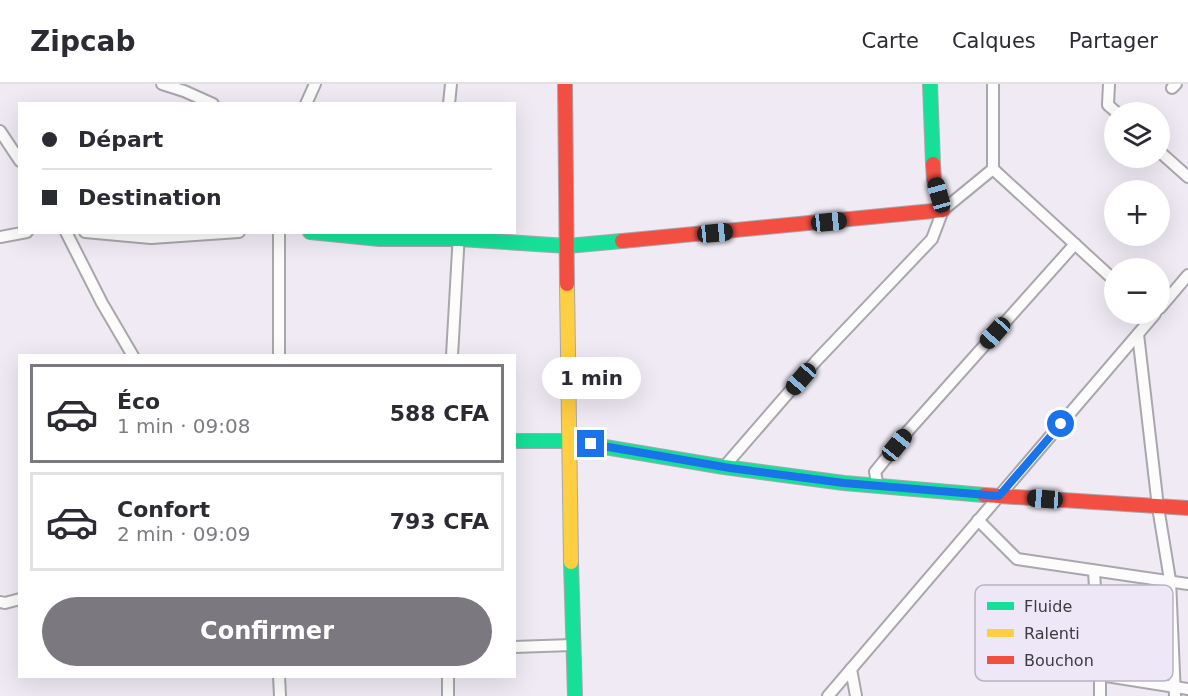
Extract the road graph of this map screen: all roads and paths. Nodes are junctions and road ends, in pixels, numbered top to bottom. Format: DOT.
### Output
graph roads {
  1 [pos="162,84"];
  2 [pos="315,84"];
  3 [pos="451,84"];
  4 [pos="565,84"];
  5 [pos="930,84"];
  6 [pos="993,84"];
  7 [pos="1109,84"];
  8 [pos="184,87"];
  9 [pos="210,102"];
  10 [pos="307,102"];
  11 [pos="449,102"];
  12 [pos="1108,102"];
  13 [pos="0,131"];
  14 [pos="18,158"];
  15 [pos="1170,161"];
  16 [pos="993,169"];
  17 [pos="1188,177"];
  18 [pos="943,210"];
  19 [pos="18,234"];
  20 [pos="67,234"];
  21 [pos="107,234"];
  22 [pos="210,234"];
  23 [pos="279,234"];
  24 [pos="333,234"];
  25 [pos="460,236"];
  26 [pos="0,237"];
  27 [pos="1075,244"];
  28 [pos="567,246"];
  29 [pos="1104,271"];
  30 [pos="1188,275"];
  31 [pos="1170,296"];
  32 [pos="1146,324"];
  33 [pos="1138,334"];
  34 [pos="132,354"];
  35 [pos="279,354"];
  36 [pos="452,354"];
  37 [pos="516,441"];
  38 [pos="569,441"];
  39 [pos="724,467"];
  40 [pos="878,486"];
  41 [pos="999,496"];
  42 [pos="1158,507"];
  43 [pos="1188,508"];
  44 [pos="978,520"];
  45 [pos="1094,571"];
  46 [pos="1170,580"];
  47 [pos="1188,584"];
  48 [pos="1095,585"];
  49 [pos="1170,585"];
  50 [pos="18,600"];
  51 [pos="0,602"];
  52 [pos="572,645"];
  53 [pos="516,647"];
  54 [pos="1173,647"];
  55 [pos="851,669"];
  56 [pos="279,678"];
  57 [pos="448,678"];
  58 [pos="1126,681"];
  59 [pos="1188,689"];
  60 [pos="1175,692"];
  61 [pos="280,696"];
  62 [pos="448,696"];
  63 [pos="575,696"];
  64 [pos="828,696"];
  65 [pos="856,696"];
  1 -- 8 [label="street"];
  2 -- 10 [label="street"];
  3 -- 11 [label="street"];
  4 -- 28 [label="street"];
  5 -- 18 [label="street"];
  6 -- 16 [label="street"];
  7 -- 12 [label="street"];
  8 -- 9 [label="street"];
  13 -- 14 [label="street"];
  15 -- 17 [label="street"];
  16 -- 18 [label="street"];
  16 -- 27 [label="street"];
  18 -- 28 [label="street"];
  18 -- 39 [label="street"];
  19 -- 26 [label="street"];
  20 -- 34 [label="street"];
  21 -- 22 [label="street"];
  23 -- 35 [label="street"];
  24 -- 25 [label="street"];
  25 -- 28 [label="street"];
  25 -- 36 [label="street"];
  27 -- 29 [label="street"];
  27 -- 40 [label="street"];
  28 -- 38 [label="street"];
  30 -- 31 [label="street"];
  32 -- 33 [label="street"];
  33 -- 41 [label="street"];
  33 -- 42 [label="street"];
  37 -- 38 [label="street"];
  38 -- 39 [label="street"];
  38 -- 52 [label="street"];
  39 -- 40 [label="street"];
  40 -- 41 [label="street"];
  41 -- 42 [label="street"];
  41 -- 44 [label="street"];
  42 -- 43 [label="street"];
  42 -- 46 [label="street"];
  44 -- 45 [label="street"];
  44 -- 55 [label="street"];
  45 -- 46 [label="street"];
  45 -- 48 [label="street"];
  46 -- 47 [label="street"];
  46 -- 49 [label="street"];
  50 -- 51 [label="street"];
  52 -- 53 [label="street"];
  52 -- 63 [label="street"];
  54 -- 60 [label="street"];
  55 -- 64 [label="street"];
  55 -- 65 [label="street"];
  56 -- 61 [label="street"];
  57 -- 62 [label="street"];
  58 -- 60 [label="street"];
  59 -- 60 [label="street"];
}
